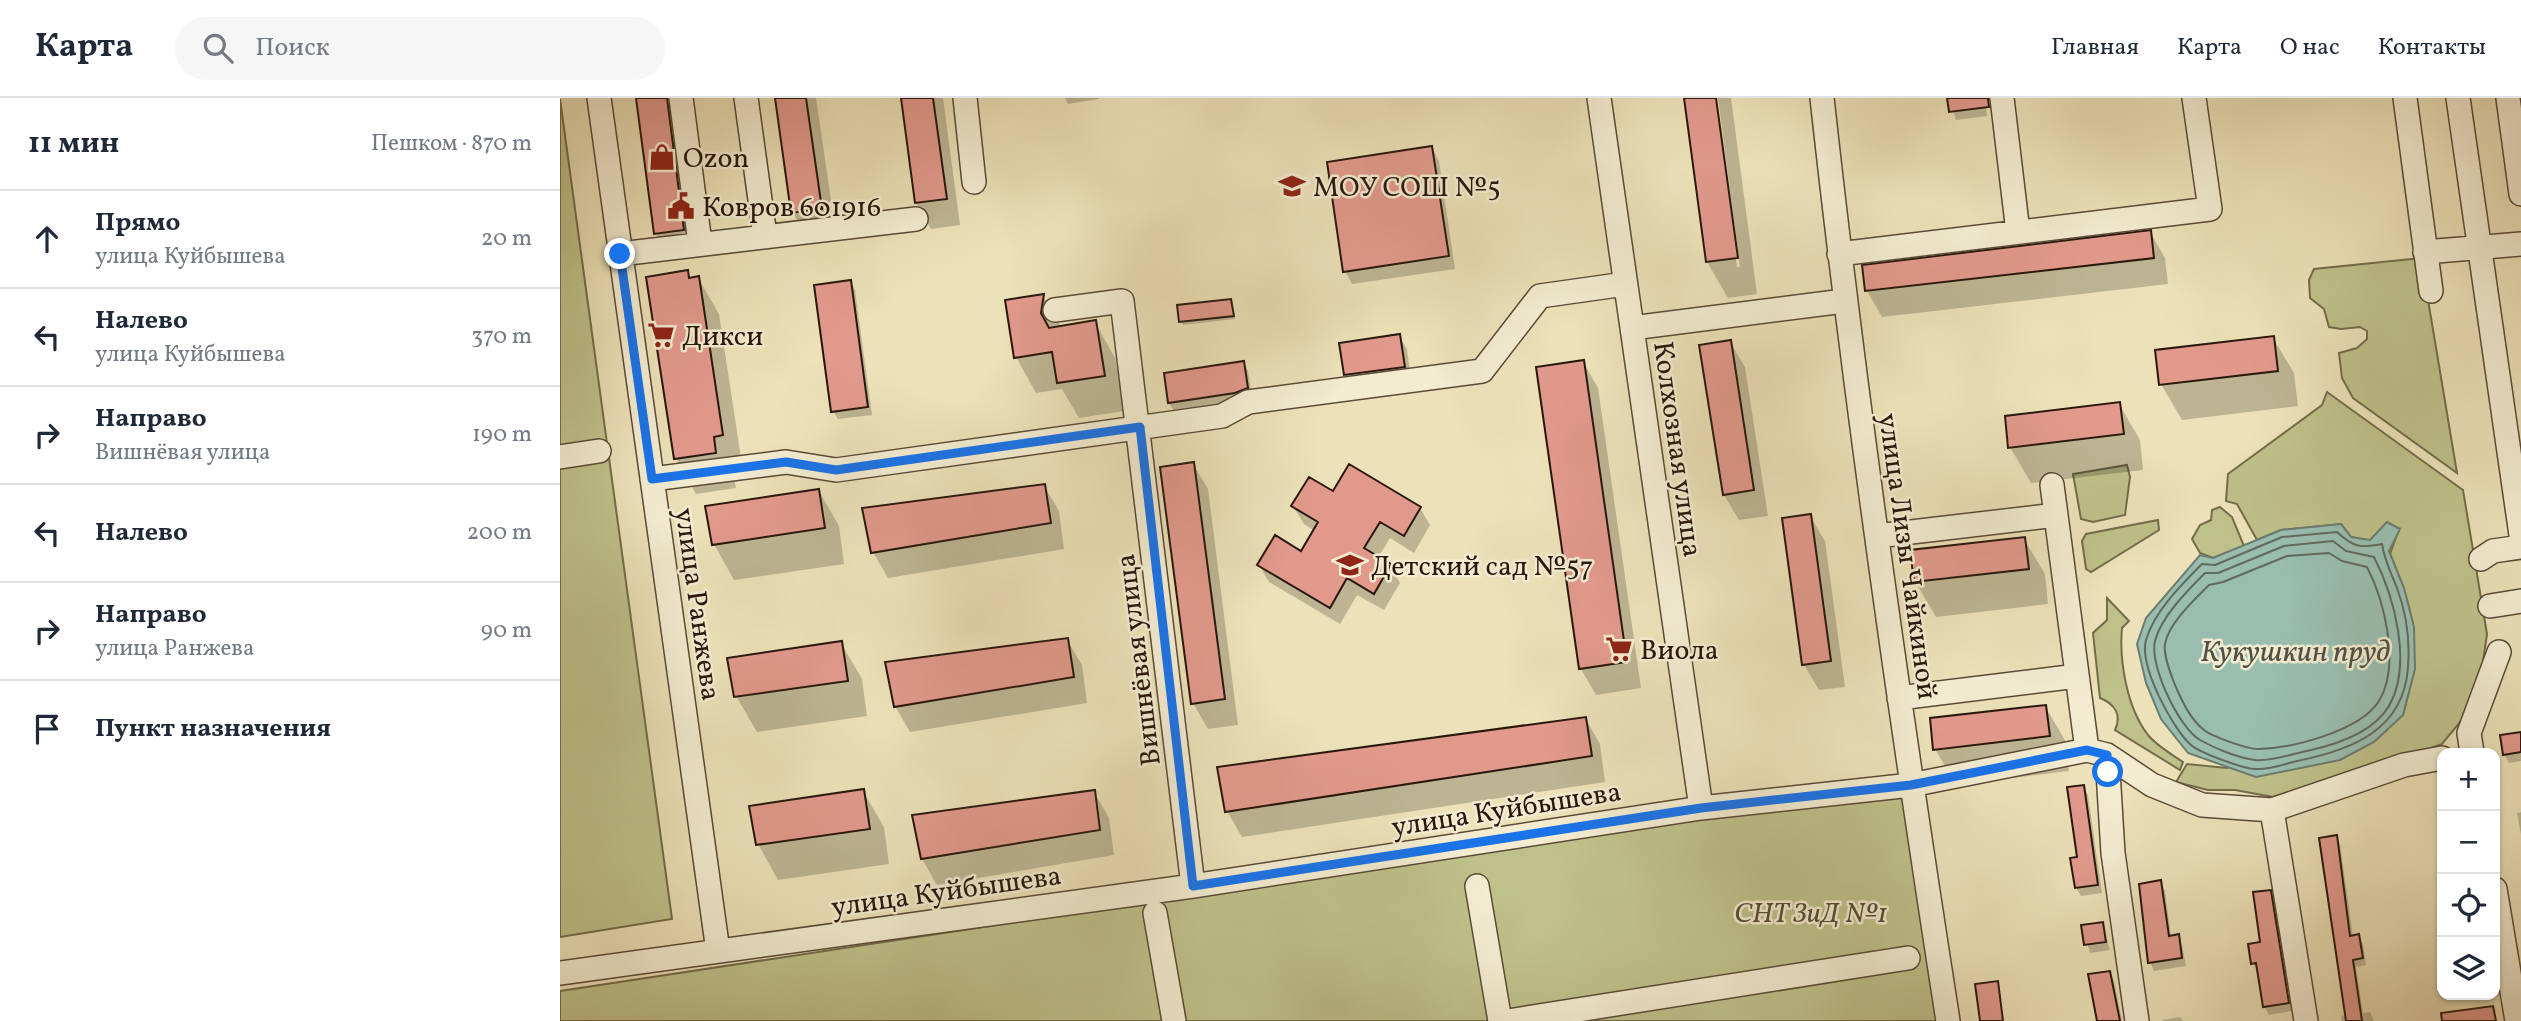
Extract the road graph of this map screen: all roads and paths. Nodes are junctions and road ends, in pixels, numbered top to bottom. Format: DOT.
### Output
graph roads {
  1 [pos="599,98"];
  2 [pos="681,98"];
  3 [pos="746,98"];
  4 [pos="965,98"];
  5 [pos="1599,98"];
  6 [pos="1822,98"];
  7 [pos="2002,98"];
  8 [pos="2194,98"];
  9 [pos="2405,98"];
  10 [pos="2458,98"];
  11 [pos="2508,98"];
  12 [pos="974,182"];
  13 [pos="2521,194"];
  14 [pos="916,219"];
  15 [pos="2018,232"];
  16 [pos="765,236"];
  17 [pos="700,243"];
  18 [pos="2521,244"];
  19 [pos="2479,247"];
  20 [pos="2426,252"];
  21 [pos="620,254"];
  22 [pos="1839,254"];
  23 [pos="1625,284"];
  24 [pos="2431,291"];
  25 [pos="1844,301"];
  26 [pos="1055,310"];
  27 [pos="1632,328"];
  28 [pos="1140,427"];
  29 [pos="599,451"];
  30 [pos="560,457"];
  31 [pos="652,479"];
  32 [pos="2052,485"];
  33 [pos="2056,515"];
  34 [pos="2521,535"];
  35 [pos="1877,536"];
  36 [pos="2521,547"];
  37 [pos="2481,559"];
  38 [pos="2521,601"];
  39 [pos="2490,606"];
  40 [pos="2499,652"];
  41 [pos="2077,676"];
  42 [pos="1899,698"];
  43 [pos="2471,743"];
  44 [pos="2097,753"];
  45 [pos="2437,758"];
  46 [pos="1911,785"];
  47 [pos="1701,808"];
  48 [pos="2272,810"];
  49 [pos="1193,886"];
  50 [pos="1477,886"];
  51 [pos="1155,913"];
  52 [pos="2500,920"];
  53 [pos="718,951"];
  54 [pos="1908,958"];
  55 [pos="560,973"];
  56 [pos="1174,1021"];
  57 [pos="1500,1021"];
  58 [pos="1508,1021"];
  59 [pos="1948,1021"];
  60 [pos="2137,1021"];
  61 [pos="2306,1021"];
  62 [pos="2516,1021"];
  1 -- 21 [label="street, улица Ранжева"];
  2 -- 17 [label="street"];
  3 -- 16 [label="street"];
  4 -- 12 [label="street"];
  5 -- 23 [label="street, Колхозная улица"];
  6 -- 22 [label="street, улица Лизы Чайкиной"];
  7 -- 15 [label="street"];
  8 -- 15 [label="street"];
  9 -- 20 [label="street"];
  10 -- 19 [label="street"];
  11 -- 13 [label="street"];
  14 -- 16 [label="street"];
  15 -- 22 [label="street"];
  16 -- 17 [label="street"];
  17 -- 21 [label="street"];
  18 -- 19 [label="street"];
  19 -- 20 [label="street"];
  19 -- 34 [label="street"];
  20 -- 24 [label="street"];
  21 -- 31 [label="street, улица Ранжева"];
  22 -- 25 [label="street, улица Лизы Чайкиной"];
  23 -- 27 [label="street, Колхозная улица"];
  23 -- 28 [label="street"];
  25 -- 27 [label="street"];
  25 -- 35 [label="street, улица Лизы Чайкиной"];
  26 -- 28 [label="street, Вишнёвая улица"];
  27 -- 47 [label="street, Колхозная улица"];
  28 -- 31 [label="street"];
  28 -- 49 [label="street, Вишнёвая улица"];
  29 -- 30 [label="street"];
  31 -- 53 [label="street, улица Ранжева"];
  32 -- 33 [label="street"];
  33 -- 35 [label="street"];
  33 -- 41 [label="street"];
  35 -- 42 [label="street, улица Лизы Чайкиной"];
  36 -- 37 [label="street"];
  38 -- 39 [label="street"];
  40 -- 43 [label="street"];
  41 -- 42 [label="street"];
  41 -- 44 [label="street"];
  42 -- 46 [label="street, улица Лизы Чайкиной"];
  44 -- 46 [label="street, улица Куйбышева"];
  44 -- 48 [label="street"];
  44 -- 60 [label="street"];
  45 -- 48 [label="street"];
  46 -- 47 [label="street, улица Куйбышева"];
  46 -- 59 [label="street, улица Лизы Чайкиной"];
  47 -- 49 [label="street, улица Куйбышева"];
  48 -- 61 [label="street"];
  49 -- 53 [label="street, улица Куйбышева"];
  50 -- 57 [label="street"];
  51 -- 56 [label="street"];
  52 -- 62 [label="street"];
  53 -- 55 [label="street, улица Куйбышева"];
  54 -- 58 [label="street"];
}
